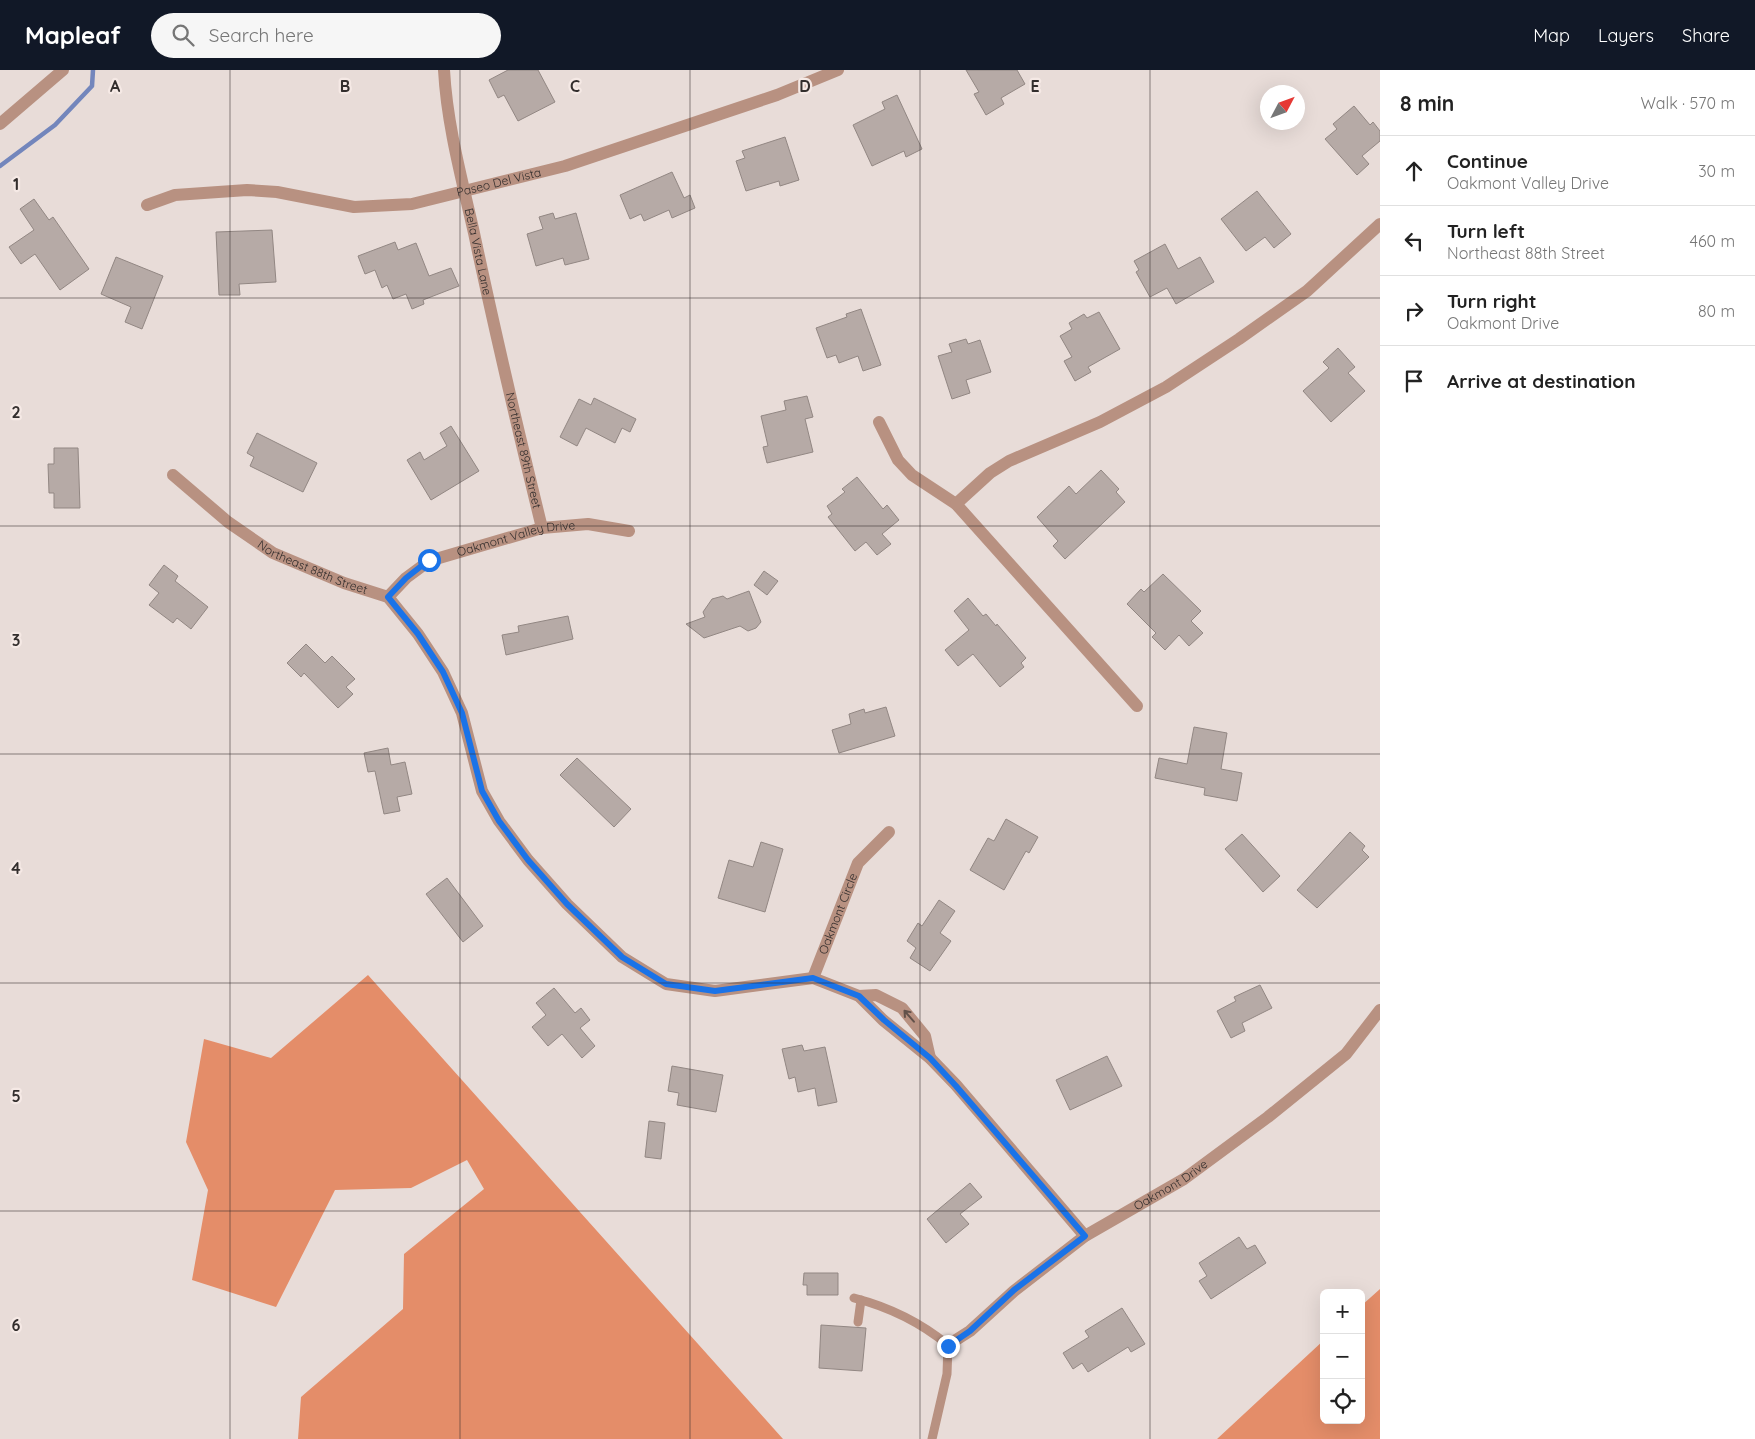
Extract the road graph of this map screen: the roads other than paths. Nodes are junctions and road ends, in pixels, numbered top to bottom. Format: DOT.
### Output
graph roads {
  1 [pos="63,70"];
  2 [pos="444,70"];
  3 [pos="838,70"];
  4 [pos="0,124"];
  5 [pos="465,191"];
  6 [pos="147,205"];
  7 [pos="1380,224"];
  8 [pos="504,374"];
  9 [pos="879,422"];
  10 [pos="173,476"];
  11 [pos="956,504"];
  12 [pos="542,528"];
  13 [pos="629,531"];
  14 [pos="388,597"];
  15 [pos="1137,706"];
  16 [pos="889,832"];
  17 [pos="813,978"];
  18 [pos="859,996"];
  19 [pos="1380,1010"];
  20 [pos="930,1058"];
  21 [pos="1085,1236"];
  22 [pos="858,1322"];
  23 [pos="948,1346"];
  24 [pos="932,1439"];
  1 -- 4 [label="street"];
  2 -- 5 [label="street, Bella Vista Lane"];
  3 -- 5 [label="street, Paseo Del Vista"];
  5 -- 6 [label="street, Paseo Del Vista"];
  5 -- 8 [label="street, Bella Vista Lane"];
  7 -- 11 [label="street"];
  8 -- 12 [label="street, Northeast 89th Street"];
  9 -- 11 [label="street"];
  10 -- 14 [label="street, Northeast 88th Street"];
  11 -- 15 [label="street"];
  12 -- 13 [label="street, Oakmont Valley Drive"];
  12 -- 14 [label="street, Oakmont Valley Drive"];
  14 -- 17 [label="street"];
  16 -- 17 [label="street, Oakmont Circle"];
  17 -- 18 [label="street"];
  18 -- 20 [label="street"];
  20 -- 18 [label="street, one-way"];
  19 -- 21 [label="street, Oakmont Drive"];
  20 -- 21 [label="street"];
  21 -- 23 [label="street, Oakmont Drive"];
  22 -- 23 [label="lane"];
  23 -- 24 [label="lane"];
}
